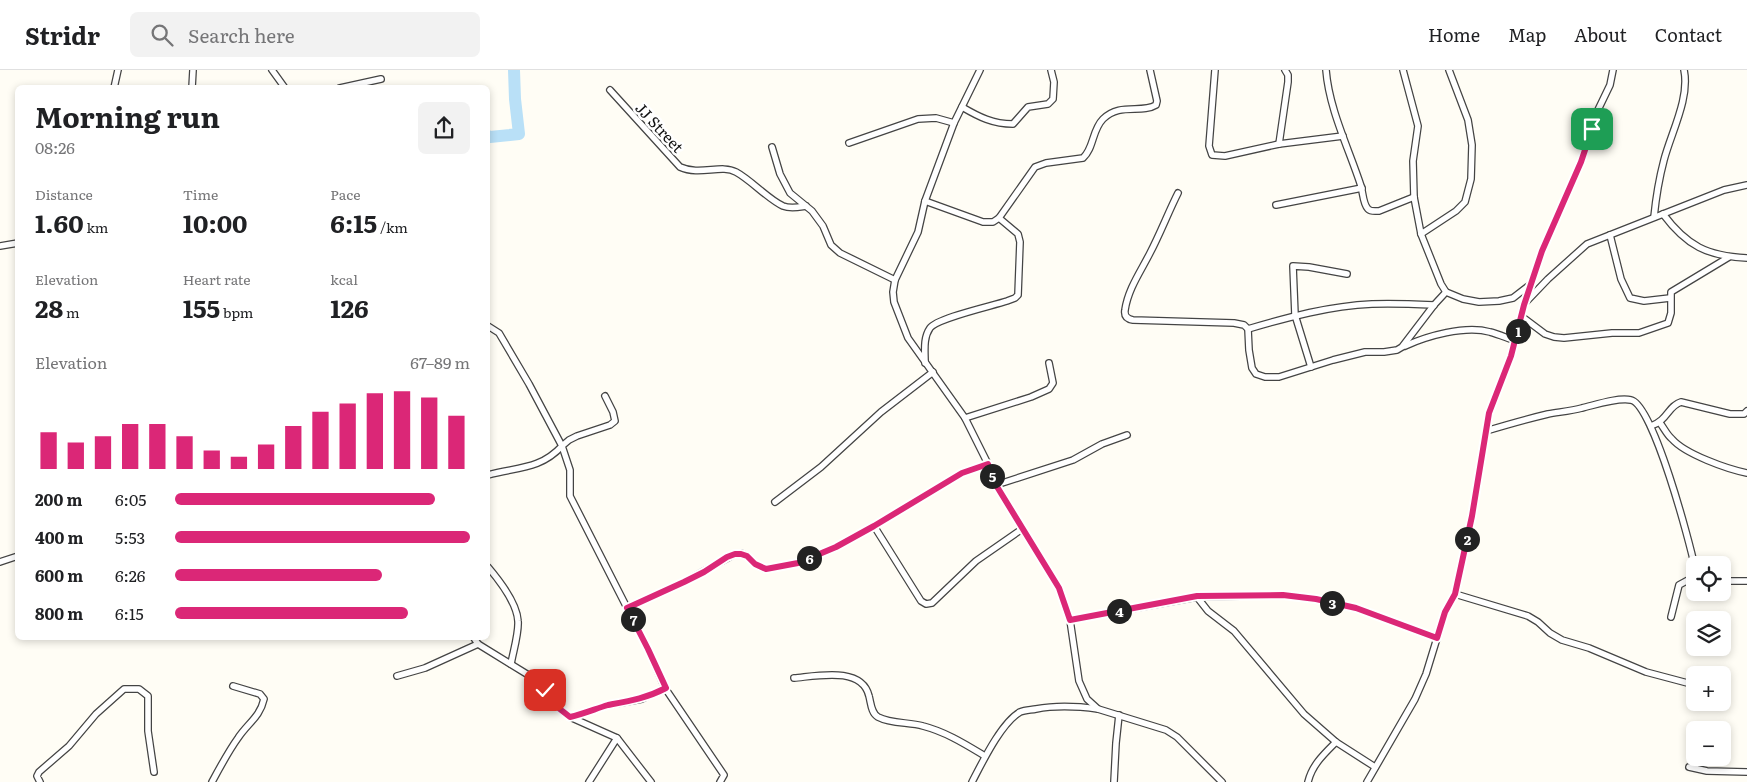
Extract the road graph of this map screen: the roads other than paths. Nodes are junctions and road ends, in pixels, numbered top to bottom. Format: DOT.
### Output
graph roads {
  1 [pos="118,70"];
  2 [pos="193,70"];
  3 [pos="272,70"];
  4 [pos="980,70"];
  5 [pos="1051,70"];
  6 [pos="1150,70"];
  7 [pos="1215,70"];
  8 [pos="1285,70"];
  9 [pos="1326,70"];
  10 [pos="1403,70"];
  11 [pos="1449,70"];
  12 [pos="1613,70"];
  13 [pos="1684,70"];
  14 [pos="381,79"];
  15 [pos="115,85"];
  16 [pos="192,85"];
  17 [pos="283,85"];
  18 [pos="354,85"];
  19 [pos="610,90"];
  20 [pos="962,107"];
  21 [pos="954,123"];
  22 [pos="1343,136"];
  23 [pos="850,143"];
  24 [pos="1279,144"];
  25 [pos="772,147"];
  26 [pos="1747,185"];
  27 [pos="1362,188"];
  28 [pos="1178,193"];
  29 [pos="1414,197"];
  30 [pos="925,201"];
  31 [pos="1276,205"];
  32 [pos="806,206"];
  33 [pos="1663,214"];
  34 [pos="1654,217"];
  35 [pos="999,218"];
  36 [pos="1421,234"];
  37 [pos="1610,235"];
  38 [pos="15,244"];
  39 [pos="0,246"];
  40 [pos="1728,257"];
  41 [pos="1747,258"];
  42 [pos="1347,274"];
  43 [pos="895,280"];
  44 [pos="1531,284"];
  45 [pos="1446,292"];
  46 [pos="1670,298"];
  47 [pos="1434,305"];
  48 [pos="1524,305"];
  49 [pos="1295,315"];
  50 [pos="1521,316"];
  51 [pos="490,327"];
  52 [pos="1248,329"];
  53 [pos="1516,342"];
  54 [pos="1402,347"];
  55 [pos="925,363"];
  56 [pos="1049,363"];
  57 [pos="1311,367"];
  58 [pos="933,372"];
  59 [pos="605,396"];
  60 [pos="1746,414"];
  61 [pos="965,418"];
  62 [pos="1660,423"];
  63 [pos="1651,426"];
  64 [pos="1486,431"];
  65 [pos="1127,435"];
  66 [pos="562,446"];
  67 [pos="988,464"];
  68 [pos="1747,473"];
  69 [pos="490,475"];
  70 [pos="996,485"];
  71 [pos="775,502"];
  72 [pos="874,526"];
  73 [pos="1022,529"];
  74 [pos="1692,556"];
  75 [pos="15,557"];
  76 [pos="0,562"];
  77 [pos="490,570"];
  78 [pos="1686,581"];
  79 [pos="1731,581"];
  80 [pos="1747,581"];
  81 [pos="1455,594"];
  82 [pos="1197,596"];
  83 [pos="627,608"];
  84 [pos="1671,617"];
  85 [pos="1070,620"];
  86 [pos="1437,638"];
  87 [pos="475,640"];
  88 [pos="478,644"];
  89 [pos="511,664"];
  90 [pos="397,676"];
  91 [pos="794,678"];
  92 [pos="1686,683"];
  93 [pos="233,686"];
  94 [pos="666,688"];
  95 [pos="1098,709"];
  96 [pos="1119,716"];
  97 [pos="570,717"];
  98 [pos="617,738"];
  99 [pos="1336,742"];
  100 [pos="985,756"];
  101 [pos="1375,767"];
  102 [pos="1689,767"];
  103 [pos="154,772"];
  104 [pos="1747,772"];
  105 [pos="40,782"];
  106 [pos="212,782"];
  107 [pos="589,782"];
  108 [pos="651,782"];
  109 [pos="720,782"];
  110 [pos="972,782"];
  111 [pos="1114,782"];
  112 [pos="1222,782"];
  113 [pos="1308,782"];
  114 [pos="1367,782"];
  1 -- 15 [label="street"];
  2 -- 16 [label="street"];
  3 -- 17 [label="street"];
  4 -- 20 [label="street"];
  5 -- 20 [label="street"];
  6 -- 35 [label="street"];
  7 -- 24 [label="street"];
  8 -- 24 [label="street"];
  9 -- 22 [label="street"];
  10 -- 29 [label="street"];
  11 -- 36 [label="street"];
  12 -- 44 [label="street"];
  13 -- 34 [label="street"];
  14 -- 18 [label="street"];
  19 -- 32 [label="street, JJ Street"];
  20 -- 21 [label="street"];
  21 -- 23 [label="street"];
  21 -- 30 [label="street"];
  22 -- 24 [label="street"];
  22 -- 27 [label="street"];
  25 -- 32 [label="street"];
  26 -- 33 [label="street"];
  27 -- 29 [label="street"];
  27 -- 31 [label="street"];
  28 -- 52 [label="street"];
  29 -- 36 [label="street"];
  30 -- 35 [label="street"];
  30 -- 43 [label="street"];
  32 -- 43 [label="street"];
  33 -- 34 [label="street"];
  33 -- 40 [label="street"];
  34 -- 37 [label="street"];
  35 -- 55 [label="street"];
  36 -- 45 [label="street"];
  37 -- 46 [label="street"];
  37 -- 48 [label="street"];
  38 -- 39 [label="street"];
  40 -- 41 [label="street"];
  40 -- 46 [label="street"];
  42 -- 49 [label="street"];
  43 -- 55 [label="street"];
  44 -- 45 [label="street"];
  44 -- 48 [label="street"];
  45 -- 47 [label="street"];
  46 -- 50 [label="street"];
  47 -- 49 [label="street"];
  47 -- 54 [label="street"];
  48 -- 50 [label="street"];
  49 -- 52 [label="street"];
  49 -- 57 [label="street"];
  50 -- 53 [label="street"];
  51 -- 66 [label="street"];
  52 -- 57 [label="street"];
  53 -- 54 [label="street"];
  53 -- 64 [label="street"];
  54 -- 57 [label="street"];
  55 -- 58 [label="street"];
  56 -- 61 [label="street"];
  58 -- 61 [label="street"];
  58 -- 71 [label="street"];
  59 -- 66 [label="street"];
  60 -- 62 [label="street"];
  61 -- 67 [label="street"];
  62 -- 63 [label="street"];
  62 -- 68 [label="street"];
  63 -- 64 [label="street"];
  63 -- 74 [label="street"];
  64 -- 81 [label="street"];
  65 -- 70 [label="street"];
  66 -- 69 [label="street"];
  66 -- 83 [label="street"];
  67 -- 70 [label="street"];
  67 -- 72 [label="street"];
  70 -- 73 [label="street"];
  72 -- 73 [label="street"];
  72 -- 83 [label="street"];
  73 -- 85 [label="street"];
  75 -- 76 [label="street"];
  77 -- 89 [label="street"];
  78 -- 84 [label="street"];
  79 -- 80 [label="street"];
  81 -- 86 [label="street"];
  81 -- 92 [label="street"];
  82 -- 85 [label="street"];
  82 -- 86 [label="street"];
  82 -- 99 [label="street"];
  83 -- 94 [label="street"];
  85 -- 95 [label="street"];
  86 -- 101 [label="street"];
  87 -- 88 [label="street"];
  88 -- 89 [label="street"];
  88 -- 90 [label="street"];
  89 -- 97 [label="street"];
  91 -- 100 [label="street"];
  93 -- 106 [label="street"];
  94 -- 97 [label="street"];
  94 -- 109 [label="street"];
  95 -- 96 [label="street"];
  95 -- 100 [label="street"];
  96 -- 111 [label="street"];
  96 -- 112 [label="street"];
  97 -- 98 [label="street"];
  98 -- 107 [label="street"];
  98 -- 108 [label="street"];
  99 -- 101 [label="street"];
  99 -- 113 [label="street"];
  100 -- 110 [label="street"];
  101 -- 114 [label="street"];
  102 -- 104 [label="street"];
  103 -- 105 [label="street"];
}
